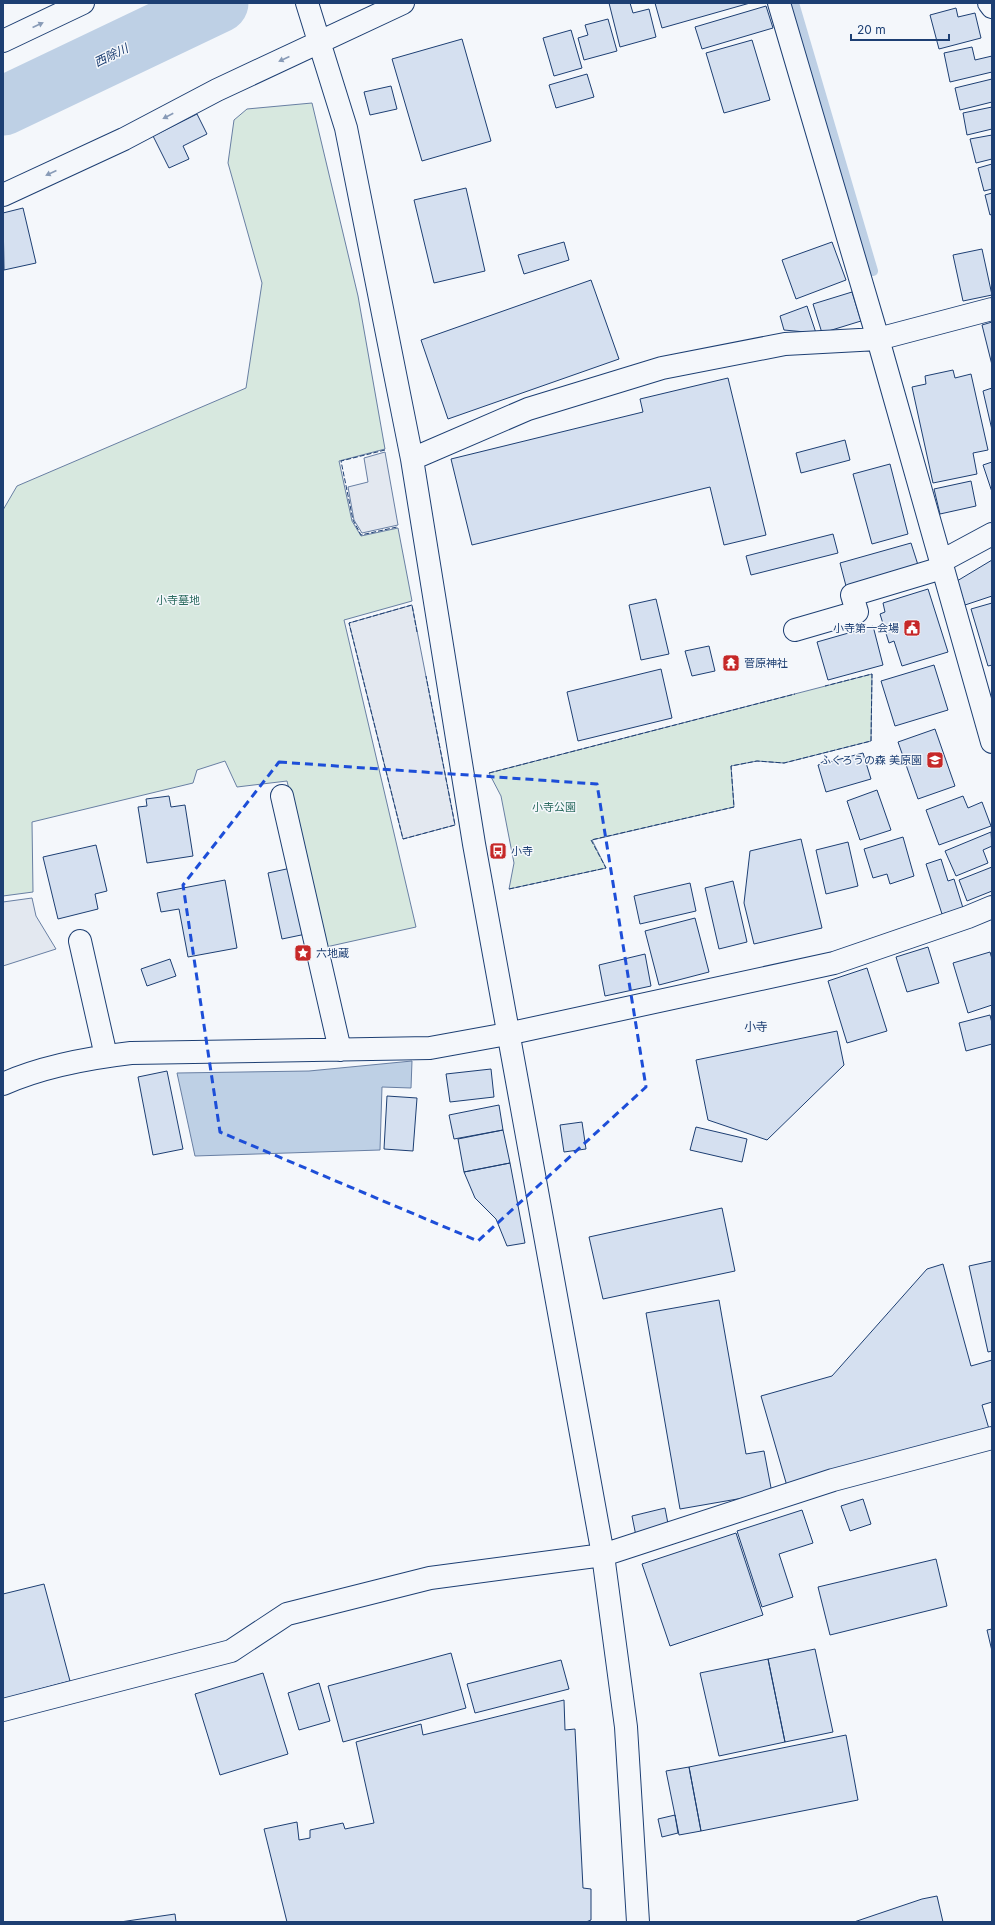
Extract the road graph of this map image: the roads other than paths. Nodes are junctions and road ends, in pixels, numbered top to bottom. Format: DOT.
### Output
graph roads {
  1 [pos="82,3"];
  2 [pos="403,3"];
  3 [pos="779,3"];
  4 [pos="989,3"];
  5 [pos="308,7"];
  6 [pos="992,7"];
  7 [pos="3,41"];
  8 [pos="320,42"];
  9 [pos="3,195"];
  10 [pos="992,309"];
  11 [pos="878,339"];
  12 [pos="412,459"];
  13 [pos="992,534"];
  14 [pos="941,565"];
  15 [pos="796,630"];
  16 [pos="992,742"];
  17 [pos="282,796"];
  18 [pos="992,907"];
  19 [pos="80,941"];
  20 [pos="507,1034"];
  21 [pos="340,1050"];
  22 [pos="106,1056"];
  23 [pos="3,1084"];
  24 [pos="992,1438"];
  25 [pos="603,1554"];
  26 [pos="3,1710"];
  27 [pos="638,1922"];
  7 -- 1 [label="street, one-way"];
  2 -- 8 [label="street"];
  3 -- 11 [label="street"];
  4 -- 6 [label="street"];
  5 -- 8 [label="street"];
  8 -- 9 [label="street, one-way"];
  8 -- 12 [label="street"];
  10 -- 11 [label="street"];
  11 -- 12 [label="street"];
  11 -- 14 [label="street"];
  12 -- 20 [label="street"];
  13 -- 14 [label="street"];
  14 -- 15 [label="street"];
  14 -- 16 [label="street"];
  17 -- 21 [label="street"];
  18 -- 20 [label="street"];
  19 -- 22 [label="street"];
  20 -- 21 [label="street"];
  20 -- 25 [label="street"];
  21 -- 22 [label="street"];
  22 -- 23 [label="street"];
  24 -- 25 [label="street"];
  25 -- 26 [label="street"];
  25 -- 27 [label="street"];
}
